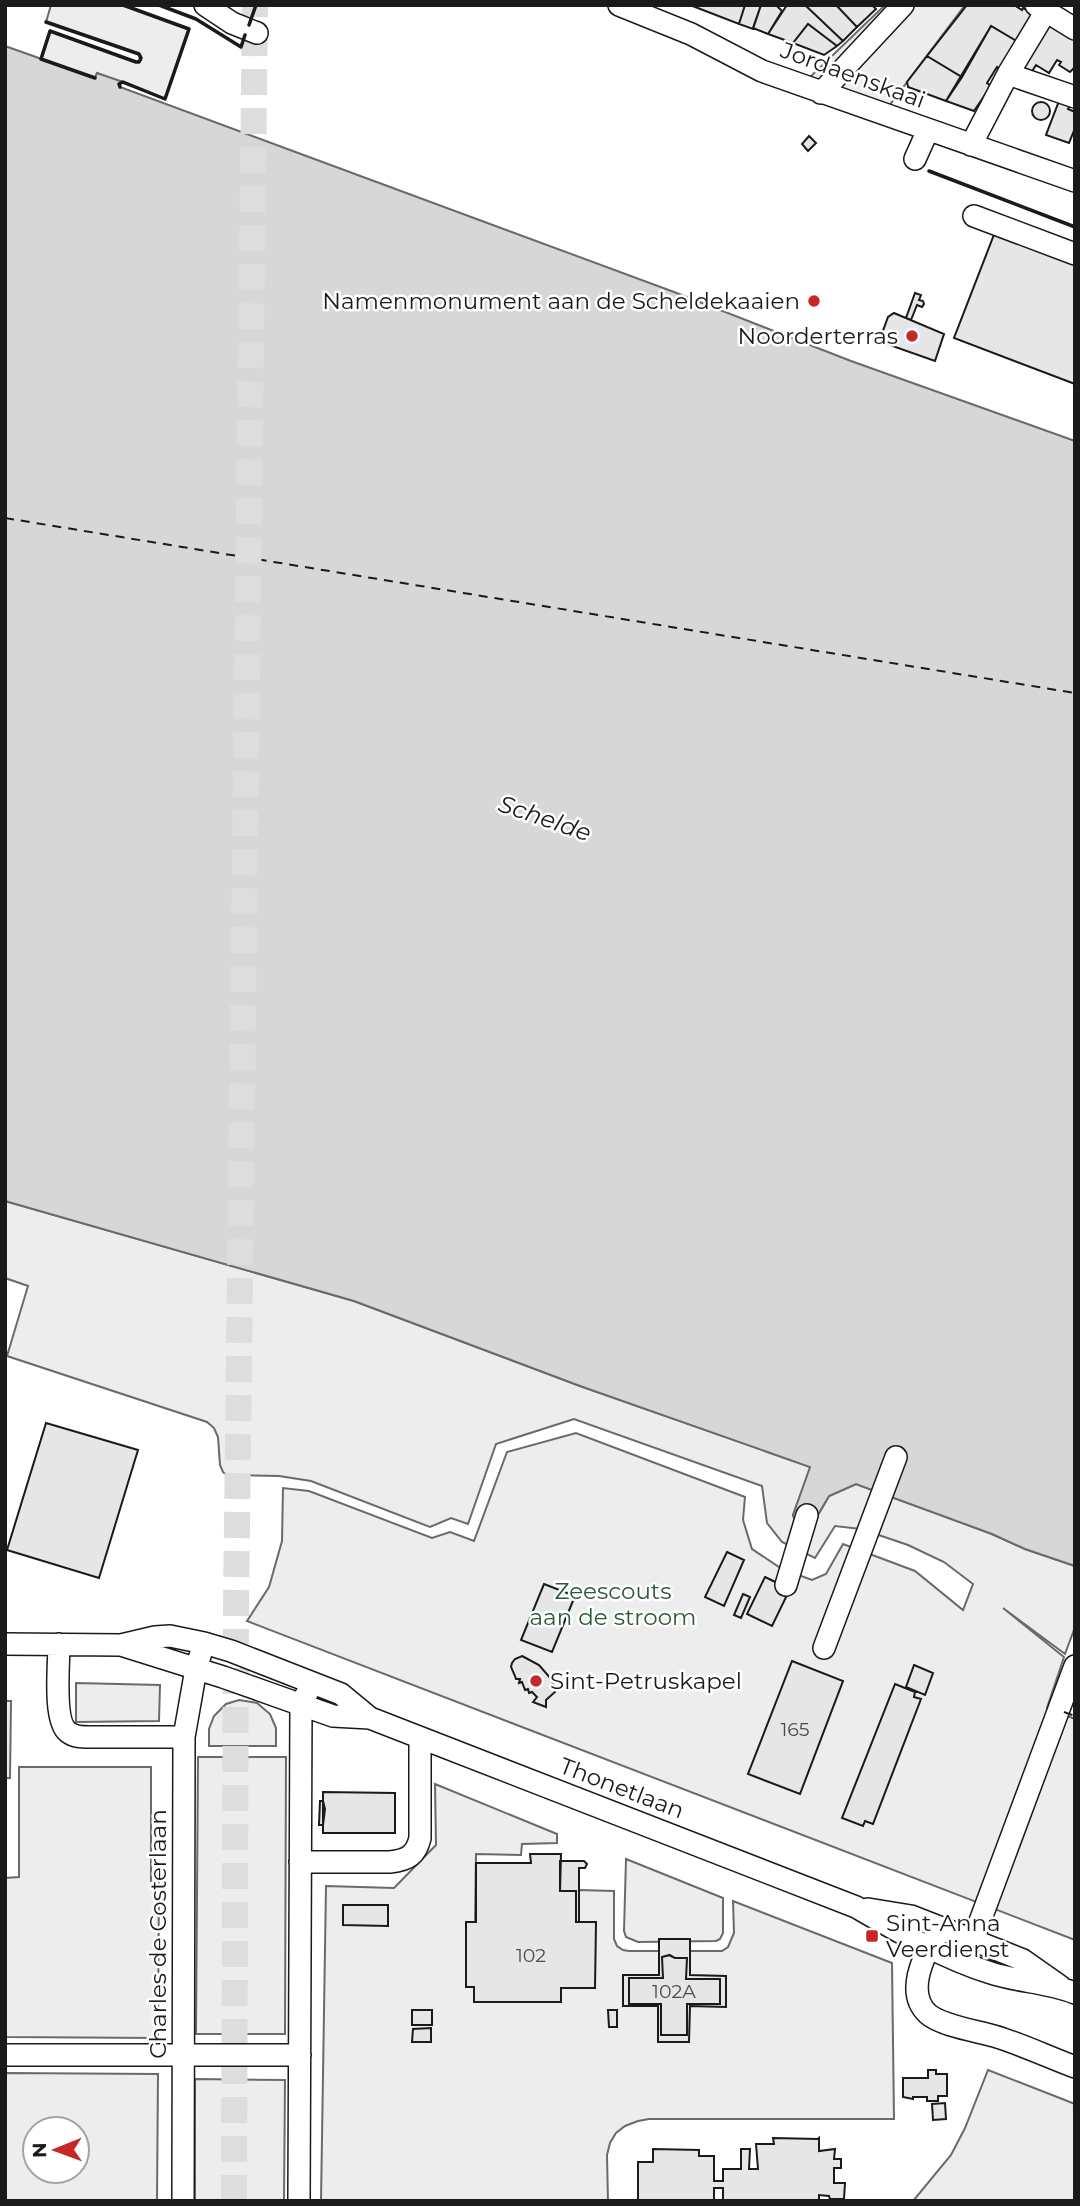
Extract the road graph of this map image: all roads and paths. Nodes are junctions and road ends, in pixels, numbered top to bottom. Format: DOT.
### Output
graph roads {
  1 [pos="205,5"];
  2 [pos="618,5"];
  3 [pos="904,5"];
  4 [pos="1041,8"];
  5 [pos="235,14"];
  6 [pos="1075,29"];
  7 [pos="257,33"];
  8 [pos="1008,74"];
  9 [pos="821,93"];
  10 [pos="1075,97"];
  11 [pos="928,130"];
  12 [pos="971,145"];
  13 [pos="915,159"];
  14 [pos="1075,181"];
  15 [pos="974,216"];
  16 [pos="1075,254"];
  17 [pos="896,1457"];
  18 [pos="807,1515"];
  19 [pos="786,1586"];
  20 [pos="204,1643"];
  21 [pos="5,1644"];
  22 [pos="59,1644"];
  23 [pos="121,1645"];
  24 [pos="824,1648"];
  25 [pos="1075,1666"];
  26 [pos="196,1669"];
  27 [pos="312,1683"];
  28 [pos="301,1705"];
  29 [pos="370,1718"];
  30 [pos="184,1737"];
  31 [pos="420,1738"];
  32 [pos="300,1861"];
  33 [pos="856,1907"];
  34 [pos="952,1932"];
  35 [pos="973,1940"];
  36 [pos="928,1948"];
  37 [pos="1070,1991"];
  38 [pos="184,2054"];
  39 [pos="300,2055"];
  40 [pos="5,2056"];
  41 [pos="1075,2067"];
  42 [pos="183,2201"];
  43 [pos="299,2201"];
  1 -- 5 [label="street"];
  2 -- 9 [label="street, Jordaenskaai"];
  3 -- 9 [label="street"];
  4 -- 6 [label="street"];
  4 -- 8 [label="street"];
  5 -- 7 [label="street"];
  8 -- 10 [label="street"];
  8 -- 12 [label="street"];
  9 -- 11 [label="street, Jordaenskaai"];
  11 -- 12 [label="street, Jordaenskaai"];
  11 -- 13 [label="street"];
  12 -- 14 [label="street, Jordaenskaai"];
  15 -- 16 [label="street"];
  17 -- 24 [label="street"];
  18 -- 19 [label="street"];
  20 -- 23 [label="street, Thonetlaan"];
  20 -- 26 [label="street"];
  20 -- 27 [label="street, Thonetlaan"];
  21 -- 22 [label="street, Thonetlaan"];
  22 -- 23 [label="street, Thonetlaan"];
  22 -- 30 [label="street"];
  23 -- 26 [label="street, Thonetlaan"];
  25 -- 35 [label="street"];
  26 -- 28 [label="street, Thonetlaan"];
  26 -- 30 [label="street, Charles de Costerlaan"];
  27 -- 28 [label="street"];
  27 -- 29 [label="street, Thonetlaan"];
  28 -- 29 [label="street, Thonetlaan"];
  28 -- 32 [label="street"];
  29 -- 31 [label="street, Thonetlaan"];
  30 -- 38 [label="street, Charles de Costerlaan"];
  31 -- 32 [label="street"];
  31 -- 33 [label="street, Thonetlaan"];
  32 -- 39 [label="street"];
  33 -- 34 [label="street, Thonetlaan"];
  33 -- 36 [label="street, Thonetlaan"];
  34 -- 35 [label="street, Thonetlaan"];
  34 -- 36 [label="street"];
  35 -- 37 [label="street, Thonetlaan"];
  36 -- 37 [label="street, Thonetlaan"];
  36 -- 41 [label="street"];
  38 -- 39 [label="street"];
  38 -- 40 [label="street"];
  38 -- 42 [label="street, Charles de Costerlaan"];
  39 -- 43 [label="street"];
}
